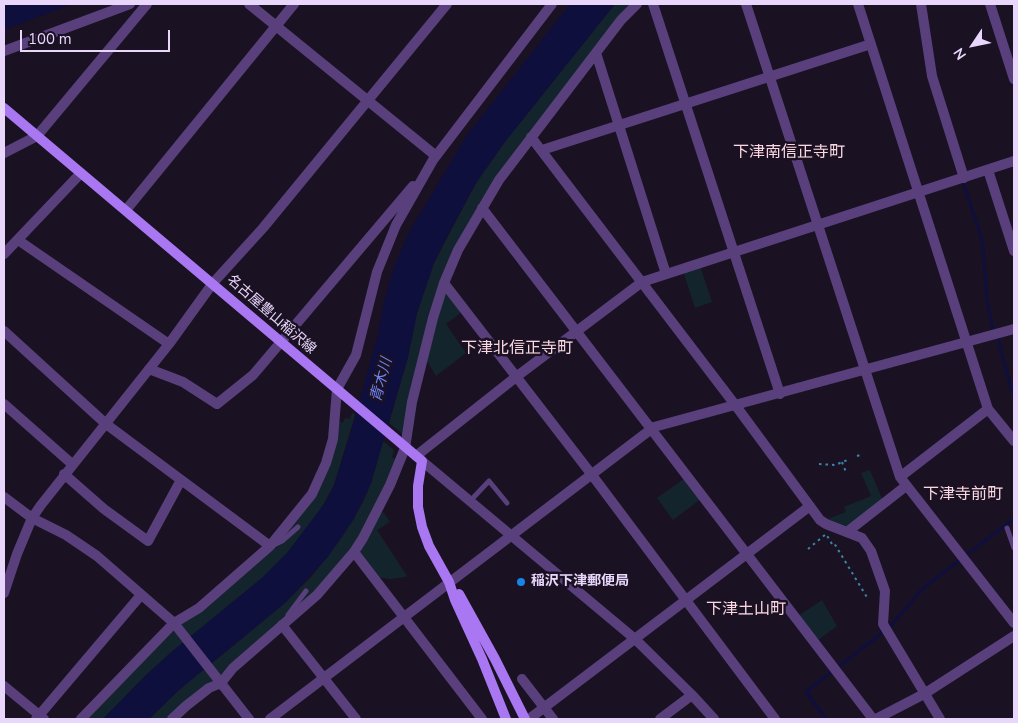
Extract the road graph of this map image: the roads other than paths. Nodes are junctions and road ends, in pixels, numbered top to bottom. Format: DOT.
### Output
graph roads {
  1 [pos="130,4"];
  2 [pos="147,4"];
  3 [pos="249,4"];
  4 [pos="294,4"];
  5 [pos="447,4"];
  6 [pos="552,4"];
  7 [pos="637,4"];
  8 [pos="653,4"];
  9 [pos="746,4"];
  10 [pos="858,4"];
  11 [pos="921,4"];
  12 [pos="990,4"];
  13 [pos="275,26"];
  14 [pos="871,44"];
  15 [pos="4,51"];
  16 [pos="596,53"];
  17 [pos="770,76"];
  18 [pos="1014,79"];
  19 [pos="367,100"];
  20 [pos="686,103"];
  21 [pos="4,108"];
  22 [pos="618,124"];
  23 [pos="37,136"];
  24 [pos="532,137"];
  25 [pos="542,150"];
  26 [pos="4,154"];
  27 [pos="436,156"];
  28 [pos="1014,161"];
  29 [pos="988,170"];
  30 [pos="82,173"];
  31 [pos="964,178"];
  32 [pos="420,182"];
  33 [pos="918,192"];
  34 [pos="482,208"];
  35 [pos="126,210"];
  36 [pos="818,225"];
  37 [pos="18,240"];
  38 [pos="1014,251"];
  39 [pos="734,252"];
  40 [pos="4,254"];
  41 [pos="666,274"];
  42 [pos="642,282"];
  43 [pos="213,283"];
  44 [pos="444,283"];
  45 [pos="1014,329"];
  46 [pos="4,331"];
  47 [pos="577,331"];
  48 [pos="282,342"];
  49 [pos="966,342"];
  50 [pos="169,344"];
  51 [pos="149,369"];
  52 [pos="866,370"];
  53 [pos="516,376"];
  54 [pos="341,392"];
  55 [pos="780,394"];
  56 [pos="4,404"];
  57 [pos="736,406"];
  58 [pos="988,409"];
  59 [pos="106,424"];
  60 [pos="651,429"];
  61 [pos="1014,441"];
  62 [pos="403,446"];
  63 [pos="419,458"];
  64 [pos="72,464"];
  65 [pos="64,474"];
  66 [pos="592,475"];
  67 [pos="181,480"];
  68 [pos="903,482"];
  69 [pos="4,497"];
  70 [pos="471,500"];
  71 [pos="507,503"];
  72 [pos="810,506"];
  73 [pos="32,518"];
  74 [pos="298,527"];
  75 [pos="1007,528"];
  76 [pos="847,532"];
  77 [pos="512,535"];
  78 [pos="270,546"];
  79 [pos="1014,548"];
  80 [pos="354,552"];
  81 [pos="746,554"];
  82 [pos="449,582"];
  83 [pos="306,592"];
  84 [pos="4,593"];
  85 [pos="141,596"];
  86 [pos="686,600"];
  87 [pos="404,618"];
  88 [pos="1014,623"];
  89 [pos="175,625"];
  90 [pos="282,625"];
  91 [pos="1014,636"];
  92 [pos="635,639"];
  93 [pos="324,678"];
  94 [pos="522,679"];
  95 [pos="220,681"];
  96 [pos="4,686"];
  97 [pos="924,694"];
  98 [pos="692,695"];
  99 [pos="545,708"];
  100 [pos="40,718"];
  101 [pos="81,719"];
  102 [pos="172,719"];
  103 [pos="249,719"];
  104 [pos="270,719"];
  105 [pos="356,719"];
  106 [pos="482,719"];
  107 [pos="506,719"];
  108 [pos="525,719"];
  109 [pos="529,719"];
  110 [pos="553,719"];
  111 [pos="660,719"];
  112 [pos="714,719"];
  113 [pos="775,719"];
  114 [pos="874,719"];
  115 [pos="940,719"];
  1 -- 15 [label="street"];
  2 -- 23 [label="street"];
  3 -- 13 [label="street"];
  4 -- 13 [label="street"];
  5 -- 19 [label="street"];
  6 -- 27 [label="street"];
  7 -- 16 [label="street"];
  8 -- 20 [label="street"];
  9 -- 17 [label="street"];
  10 -- 14 [label="street"];
  11 -- 31 [label="street"];
  12 -- 18 [label="street"];
  13 -- 19 [label="street"];
  13 -- 35 [label="street"];
  14 -- 17 [label="street"];
  14 -- 33 [label="street"];
  16 -- 22 [label="street"];
  16 -- 24 [label="street"];
  17 -- 20 [label="street"];
  17 -- 36 [label="street"];
  19 -- 27 [label="street"];
  19 -- 43 [label="street"];
  20 -- 22 [label="street"];
  20 -- 39 [label="street"];
  21 -- 23 [label="main road, 名古屋豊山稲沢線"];
  22 -- 25 [label="street"];
  22 -- 41 [label="street"];
  23 -- 26 [label="street"];
  23 -- 30 [label="main road, 名古屋豊山稲沢線"];
  24 -- 25 [label="street"];
  24 -- 34 [label="street"];
  25 -- 42 [label="street"];
  27 -- 32 [label="street"];
  28 -- 29 [label="street"];
  29 -- 31 [label="street"];
  29 -- 38 [label="street"];
  30 -- 35 [label="main road, 名古屋豊山稲沢線"];
  30 -- 37 [label="street"];
  31 -- 33 [label="street"];
  32 -- 48 [label="street"];
  32 -- 54 [label="street"];
  33 -- 36 [label="street"];
  33 -- 49 [label="street"];
  34 -- 44 [label="street"];
  34 -- 47 [label="street"];
  35 -- 43 [label="main road, 名古屋豊山稲沢線"];
  36 -- 39 [label="street"];
  36 -- 52 [label="street"];
  37 -- 40 [label="street"];
  37 -- 50 [label="street"];
  39 -- 41 [label="street"];
  39 -- 55 [label="street"];
  41 -- 42 [label="street"];
  42 -- 47 [label="street"];
  42 -- 57 [label="street"];
  43 -- 48 [label="main road, 名古屋豊山稲沢線"];
  43 -- 50 [label="street"];
  44 -- 53 [label="street"];
  44 -- 62 [label="street"];
  45 -- 49 [label="street"];
  46 -- 59 [label="street"];
  47 -- 53 [label="street"];
  47 -- 60 [label="street"];
  48 -- 51 [label="street"];
  48 -- 54 [label="main road, 名古屋豊山稲沢線"];
  49 -- 52 [label="street"];
  49 -- 58 [label="street"];
  50 -- 51 [label="street"];
  51 -- 59 [label="street"];
  52 -- 55 [label="street"];
  52 -- 68 [label="street"];
  53 -- 63 [label="street"];
  53 -- 66 [label="street"];
  54 -- 62 [label="main road, 名古屋豊山稲沢線"];
  54 -- 78 [label="street"];
  55 -- 57 [label="street"];
  56 -- 64 [label="street"];
  57 -- 60 [label="street"];
  57 -- 72 [label="street"];
  58 -- 61 [label="street"];
  58 -- 68 [label="street"];
  59 -- 64 [label="street"];
  59 -- 67 [label="street"];
  60 -- 66 [label="street"];
  60 -- 81 [label="street"];
  62 -- 63 [label="main road, 名古屋豊山稲沢線"];
  62 -- 80 [label="street"];
  63 -- 70 [label="street"];
  63 -- 82 [label="main road"];
  64 -- 65 [label="street"];
  65 -- 67 [label="street"];
  65 -- 73 [label="street"];
  66 -- 77 [label="street"];
  66 -- 86 [label="street"];
  67 -- 78 [label="street"];
  68 -- 76 [label="street"];
  68 -- 88 [label="street"];
  69 -- 73 [label="street"];
  70 -- 71 [label="lane"];
  70 -- 77 [label="street"];
  72 -- 76 [label="street"];
  72 -- 81 [label="street"];
  73 -- 84 [label="street"];
  73 -- 85 [label="street"];
  74 -- 78 [label="lane"];
  75 -- 79 [label="lane"];
  76 -- 97 [label="street"];
  77 -- 82 [label="street"];
  77 -- 92 [label="street"];
  78 -- 89 [label="street"];
  80 -- 87 [label="street"];
  80 -- 90 [label="street"];
  81 -- 86 [label="street"];
  81 -- 114 [label="street"];
  82 -- 87 [label="street"];
  82 -- 107 [label="main road"];
  82 -- 108 [label="main road"];
  83 -- 90 [label="lane"];
  85 -- 89 [label="street"];
  85 -- 100 [label="street"];
  86 -- 92 [label="street"];
  86 -- 113 [label="street"];
  87 -- 93 [label="street"];
  87 -- 106 [label="street"];
  89 -- 95 [label="street"];
  89 -- 101 [label="street"];
  90 -- 93 [label="street"];
  90 -- 95 [label="street"];
  91 -- 97 [label="street"];
  92 -- 98 [label="street"];
  92 -- 99 [label="street"];
  93 -- 104 [label="street"];
  93 -- 105 [label="street"];
  94 -- 99 [label="street"];
  95 -- 102 [label="street"];
  95 -- 103 [label="street"];
  96 -- 100 [label="street"];
  97 -- 114 [label="street"];
  97 -- 115 [label="street"];
  98 -- 111 [label="street"];
  98 -- 112 [label="street"];
  99 -- 109 [label="street"];
  99 -- 110 [label="street"];
}
